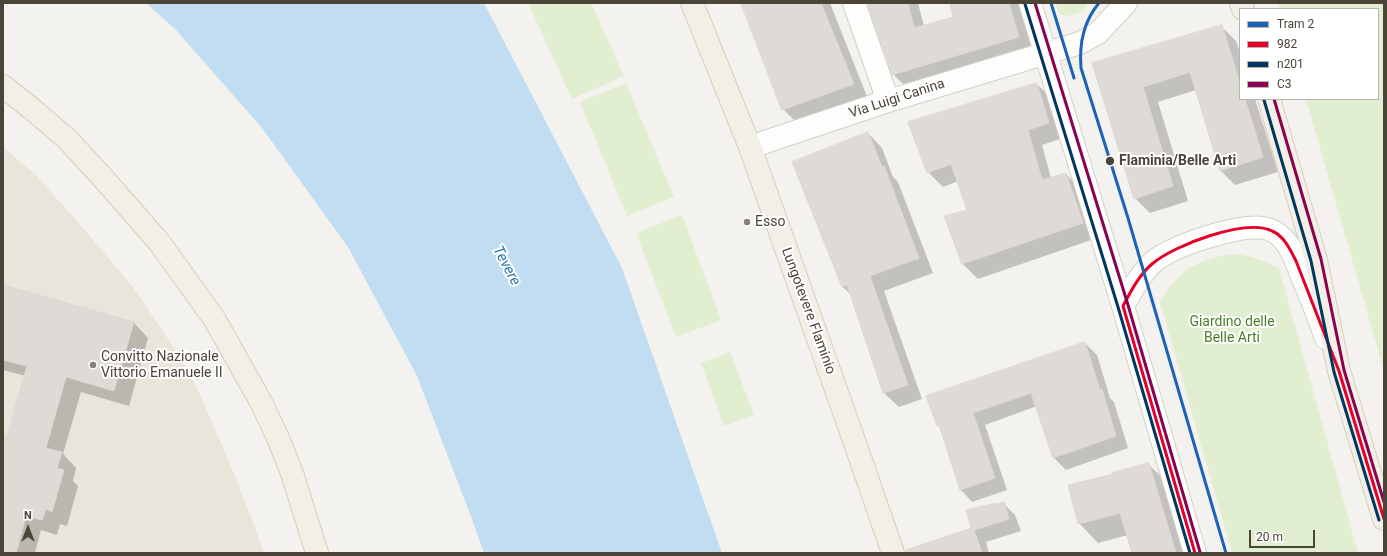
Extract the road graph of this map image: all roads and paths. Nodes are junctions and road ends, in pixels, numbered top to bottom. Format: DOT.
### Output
graph roads {
  1 [pos="692,3"];
  2 [pos="854,3"];
  3 [pos="1030,3"];
  4 [pos="1126,3"];
  5 [pos="1045,53"];
  6 [pos="3,86"];
  7 [pos="1269,100"];
  8 [pos="888,101"];
  9 [pos="750,147"];
  10 [pos="1123,306"];
  11 [pos="1340,371"];
  12 [pos="1384,520"];
  13 [pos="317,553"];
  14 [pos="893,553"];
  15 [pos="1195,553"];
  1 -- 9 [label="main road, Lungotevere Flaminio"];
  2 -- 8 [label="street"];
  3 -- 5 [label="street"];
  4 -- 5 [label="street, Via Luigi Canina"];
  5 -- 8 [label="street, Via Luigi Canina"];
  5 -- 10 [label="street"];
  6 -- 13 [label="main road"];
  7 -- 11 [label="main road"];
  8 -- 9 [label="street, Via Luigi Canina"];
  9 -- 14 [label="main road, Lungotevere Flaminio"];
  10 -- 11 [label="street"];
  10 -- 15 [label="street"];
  11 -- 12 [label="main road"];
}
